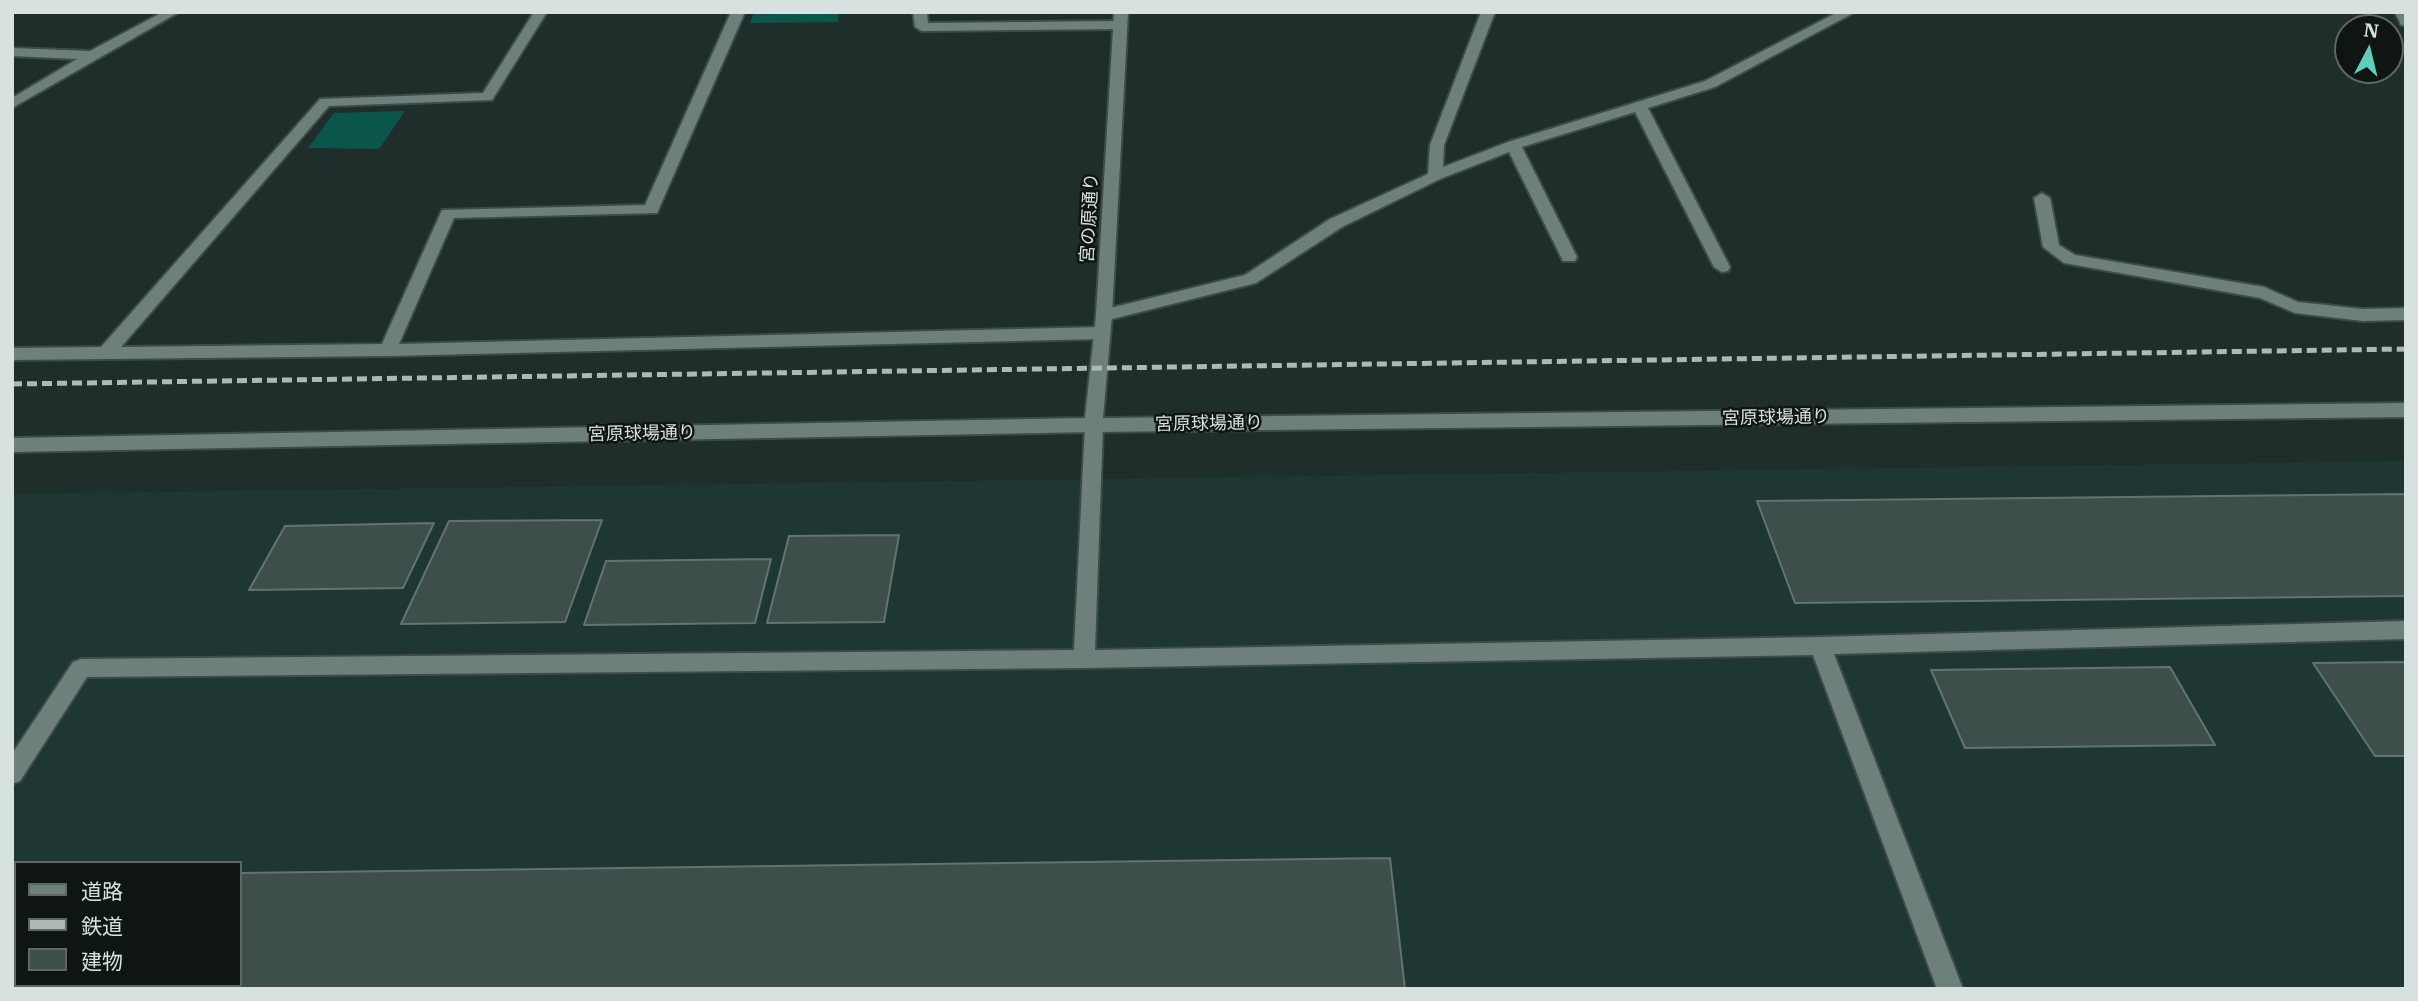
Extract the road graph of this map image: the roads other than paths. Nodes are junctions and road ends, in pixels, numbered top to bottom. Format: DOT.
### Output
graph roads {
  1 [pos="173,12"];
  2 [pos="541,12"];
  3 [pos="738,12"];
  4 [pos="920,12"];
  5 [pos="1488,12"];
  6 [pos="1849,12"];
  7 [pos="2402,12"];
  8 [pos="1120,19"];
  9 [pos="2406,22"];
  10 [pos="12,52"];
  11 [pos="92,55"];
  12 [pos="12,104"];
  13 [pos="1639,105"];
  14 [pos="1513,145"];
  15 [pos="1435,176"];
  16 [pos="2042,198"];
  17 [pos="1569,257"];
  18 [pos="1721,267"];
  19 [pos="1104,314"];
  20 [pos="2406,314"];
  21 [pos="1100,333"];
  22 [pos="388,350"];
  23 [pos="106,353"];
  24 [pos="12,354"];
  25 [pos="2406,410"];
  26 [pos="1094,425"];
  27 [pos="12,445"];
  28 [pos="2406,630"];
  29 [pos="1820,646"];
  30 [pos="1084,659"];
  31 [pos="12,774"];
  32 [pos="1950,989"];
  1 -- 11 [label="street"];
  2 -- 23 [label="street"];
  3 -- 22 [label="street"];
  4 -- 8 [label="street"];
  5 -- 15 [label="street"];
  6 -- 13 [label="street"];
  7 -- 9 [label="street"];
  8 -- 19 [label="street, 宮の原通り"];
  10 -- 11 [label="street"];
  11 -- 12 [label="street"];
  13 -- 14 [label="street"];
  13 -- 18 [label="street"];
  14 -- 15 [label="street"];
  14 -- 17 [label="street"];
  15 -- 19 [label="street"];
  16 -- 20 [label="street"];
  19 -- 21 [label="street, 宮の原通り"];
  21 -- 22 [label="street"];
  21 -- 26 [label="street, 宮の原通り"];
  22 -- 23 [label="street"];
  23 -- 24 [label="street"];
  25 -- 26 [label="street, 宮原球場通り"];
  26 -- 27 [label="street, 宮原球場通り"];
  26 -- 30 [label="street, 宮の原通り"];
  28 -- 29 [label="street"];
  29 -- 30 [label="street"];
  29 -- 32 [label="street"];
  30 -- 31 [label="street"];
}
